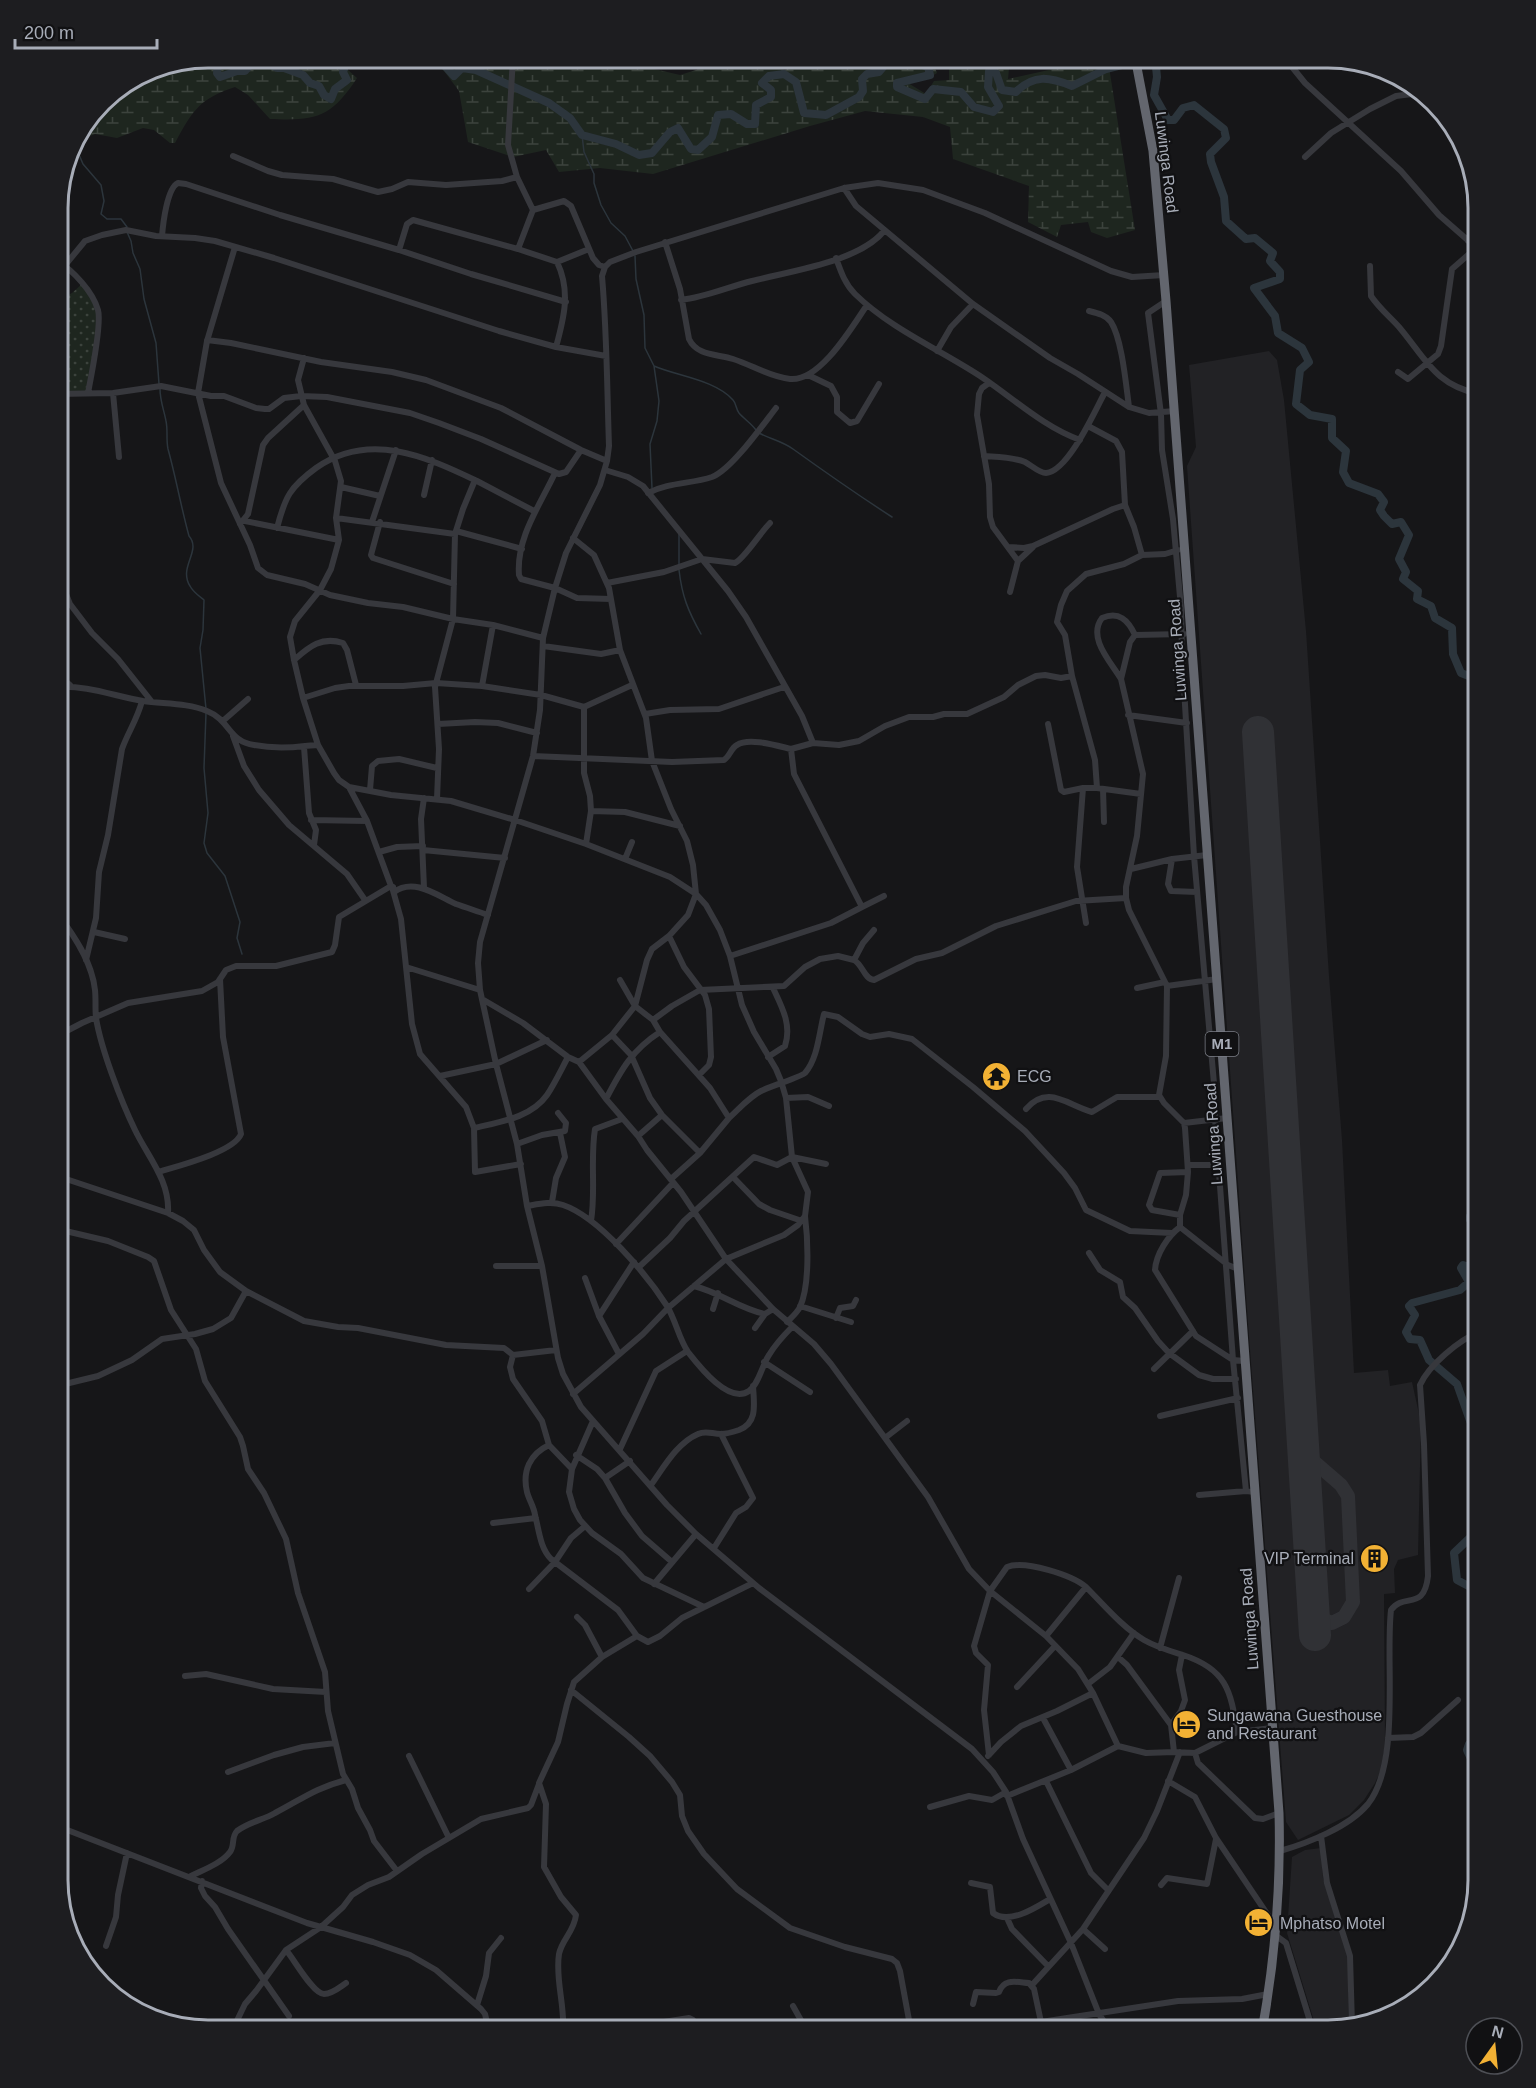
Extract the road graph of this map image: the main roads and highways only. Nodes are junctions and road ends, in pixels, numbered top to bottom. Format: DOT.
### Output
graph roads {
  1 [pos="1137,68"];
  2 [pos="1264,2020"];
  1 -- 2 [label="highway, Luwinga Road / M1"];
}
